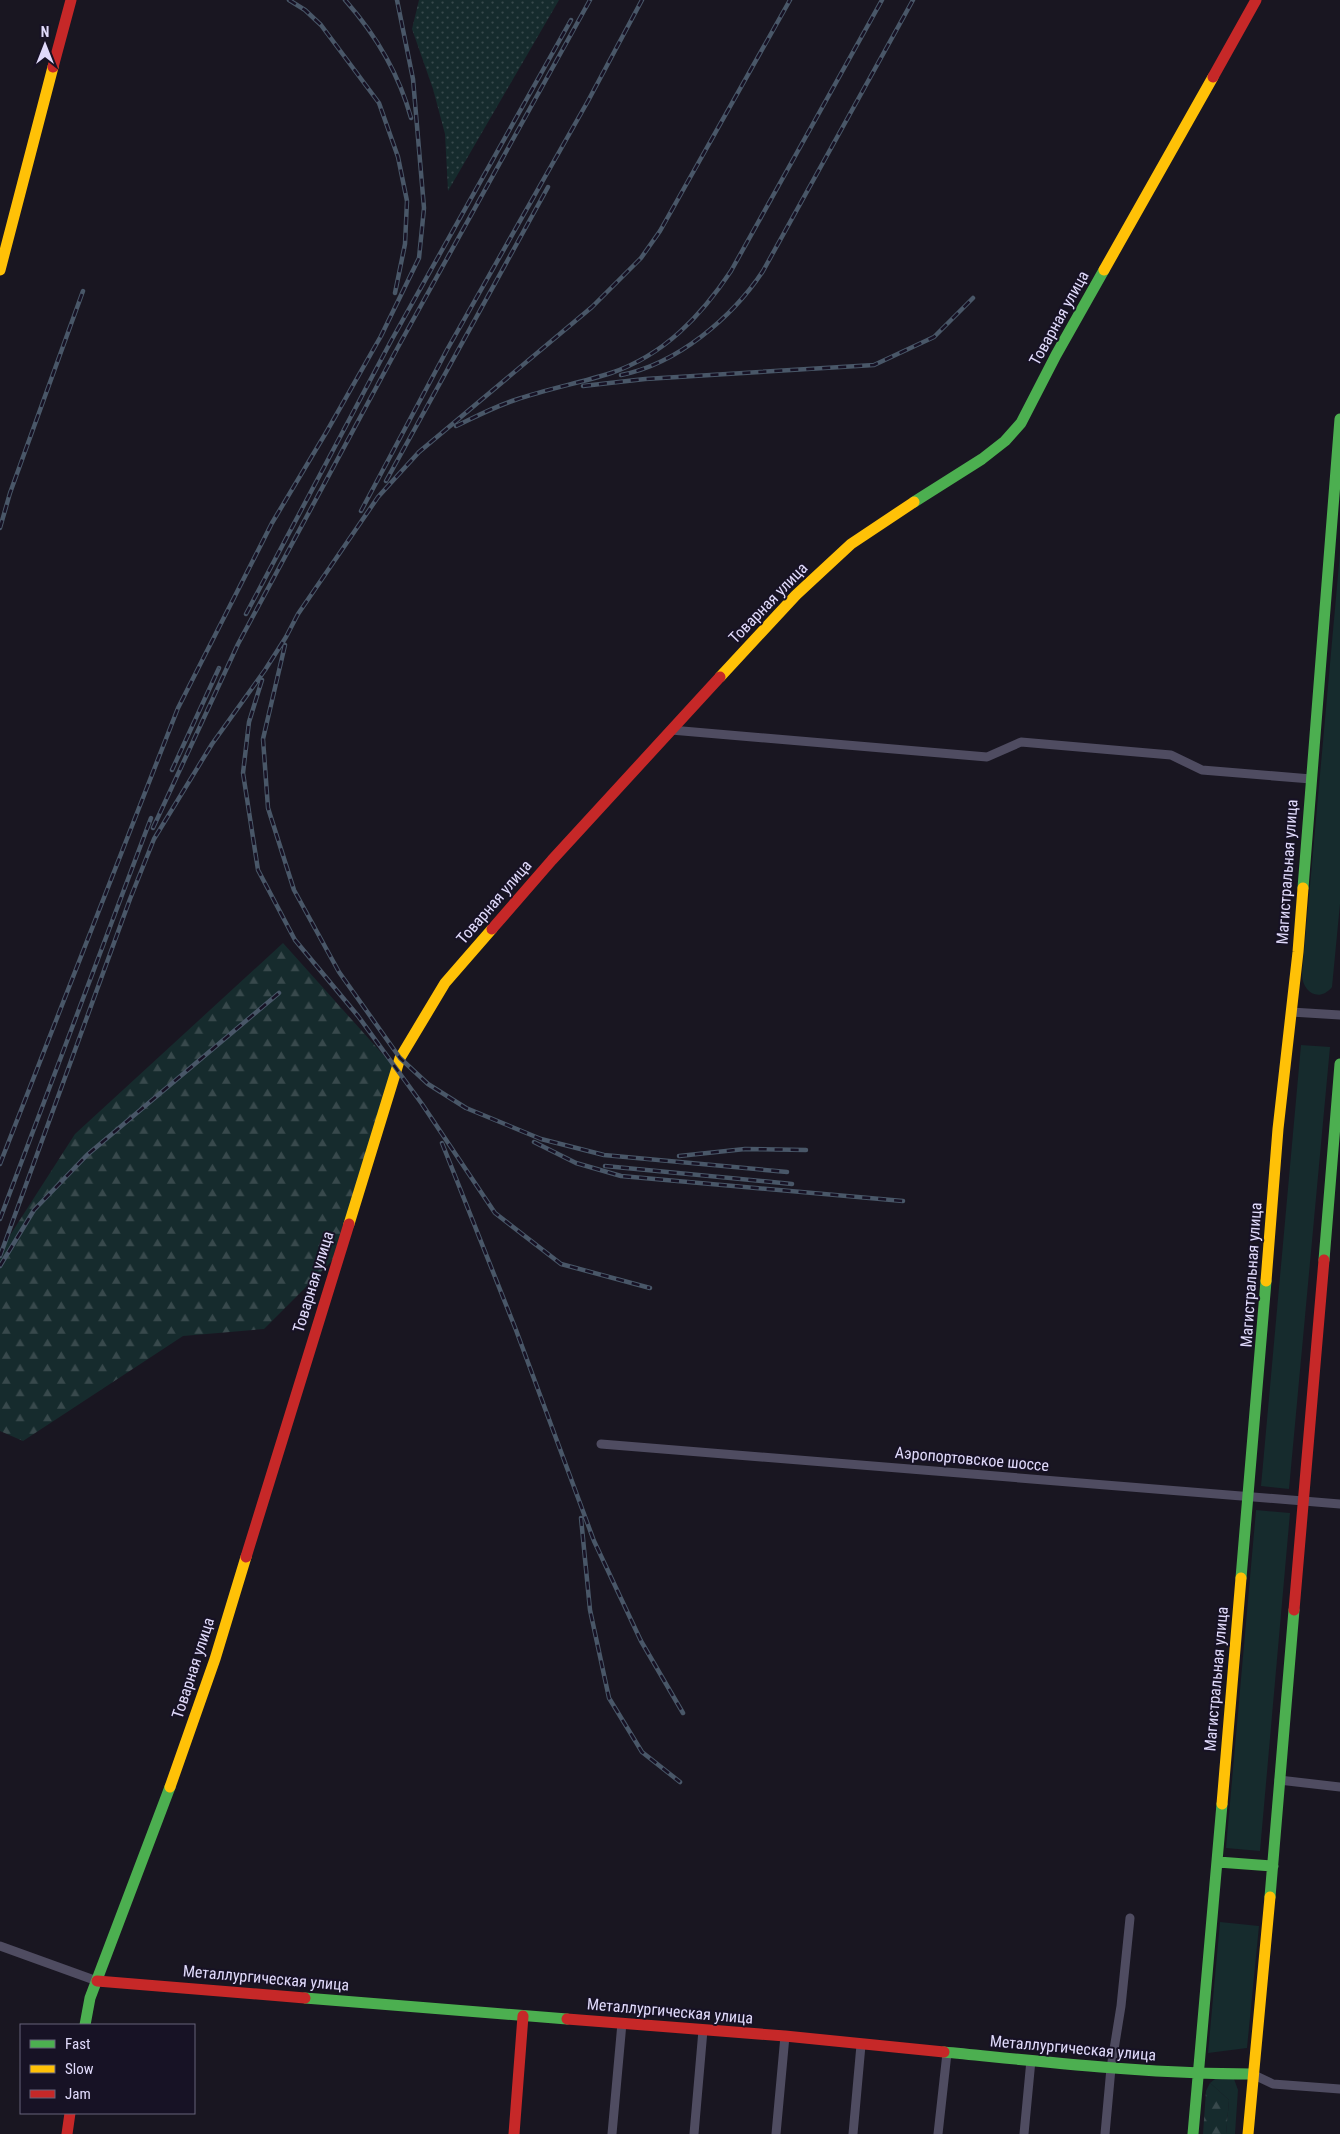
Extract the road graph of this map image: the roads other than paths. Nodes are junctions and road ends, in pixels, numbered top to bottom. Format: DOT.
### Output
graph roads {
  1 [pos="71,0"];
  2 [pos="1256,0"];
  3 [pos="0,270"];
  4 [pos="1340,419"];
  5 [pos="1335,539"];
  6 [pos="671,730"];
  7 [pos="1311,779"];
  8 [pos="1291,1012"];
  9 [pos="1340,1015"];
  10 [pos="1340,1064"];
  11 [pos="1328,1203"];
  12 [pos="1340,1204"];
  13 [pos="601,1444"];
  14 [pos="1249,1497"];
  15 [pos="1304,1501"];
  16 [pos="1340,1504"];
  17 [pos="1280,1780"];
  18 [pos="1340,1786"];
  19 [pos="1218,1862"];
  20 [pos="1273,1866"];
  21 [pos="1130,1918"];
  22 [pos="0,1946"];
  23 [pos="97,1981"];
  24 [pos="523,2016"];
  25 [pos="622,2023"];
  26 [pos="85,2024"];
  27 [pos="703,2030"];
  28 [pos="785,2036"];
  29 [pos="861,2045"];
  30 [pos="947,2053"];
  31 [pos="1031,2060"];
  32 [pos="1111,2068"];
  33 [pos="1198,2074"];
  34 [pos="1252,2074"];
  35 [pos="1340,2089"];
  36 [pos="70,2114"];
  37 [pos="67,2134"];
  38 [pos="514,2134"];
  39 [pos="612,2134"];
  40 [pos="694,2134"];
  41 [pos="776,2134"];
  42 [pos="854,2134"];
  43 [pos="938,2134"];
  44 [pos="1024,2134"];
  45 [pos="1105,2134"];
  46 [pos="1193,2134"];
  47 [pos="1248,2134"];
  1 -- 3 [label="street"];
  2 -- 6 [label="street, Товарная улица"];
  4 -- 5 [label="street, Магистральная улица"];
  5 -- 7 [label="street, Магистральная улица"];
  6 -- 7 [label="street"];
  6 -- 23 [label="street, Товарная улица"];
  7 -- 8 [label="street, Магистральная улица"];
  8 -- 9 [label="street"];
  8 -- 14 [label="street, Магистральная улица"];
  10 -- 11 [label="street"];
  11 -- 12 [label="street"];
  11 -- 15 [label="street"];
  13 -- 14 [label="street, Аэропортовское шоссе"];
  14 -- 15 [label="street, Аэропортовское шоссе"];
  14 -- 19 [label="street, Магистральная улица"];
  15 -- 16 [label="street, Аэропортовское шоссе"];
  15 -- 17 [label="street"];
  17 -- 18 [label="street"];
  17 -- 20 [label="street"];
  19 -- 20 [label="street"];
  19 -- 33 [label="street, Магистральная улица"];
  20 -- 34 [label="street"];
  21 -- 32 [label="street"];
  22 -- 23 [label="street, Металлургическая улица"];
  23 -- 24 [label="street, Металлургическая улица"];
  23 -- 26 [label="street, Товарная улица"];
  24 -- 25 [label="street, Металлургическая улица"];
  24 -- 38 [label="street"];
  25 -- 27 [label="street, Металлургическая улица"];
  25 -- 39 [label="street"];
  27 -- 28 [label="street, Металлургическая улица"];
  27 -- 40 [label="street"];
  28 -- 29 [label="street, Металлургическая улица"];
  28 -- 41 [label="street"];
  29 -- 30 [label="street, Металлургическая улица"];
  29 -- 42 [label="street"];
  30 -- 31 [label="street, Металлургическая улица"];
  30 -- 43 [label="street"];
  31 -- 32 [label="street, Металлургическая улица"];
  31 -- 44 [label="street"];
  32 -- 33 [label="street, Металлургическая улица"];
  32 -- 45 [label="street"];
  33 -- 34 [label="street, Металлургическая улица"];
  33 -- 46 [label="street, Магистральная улица"];
  34 -- 35 [label="street, Металлургическая улица"];
  34 -- 47 [label="street"];
  36 -- 37 [label="street"];
}
